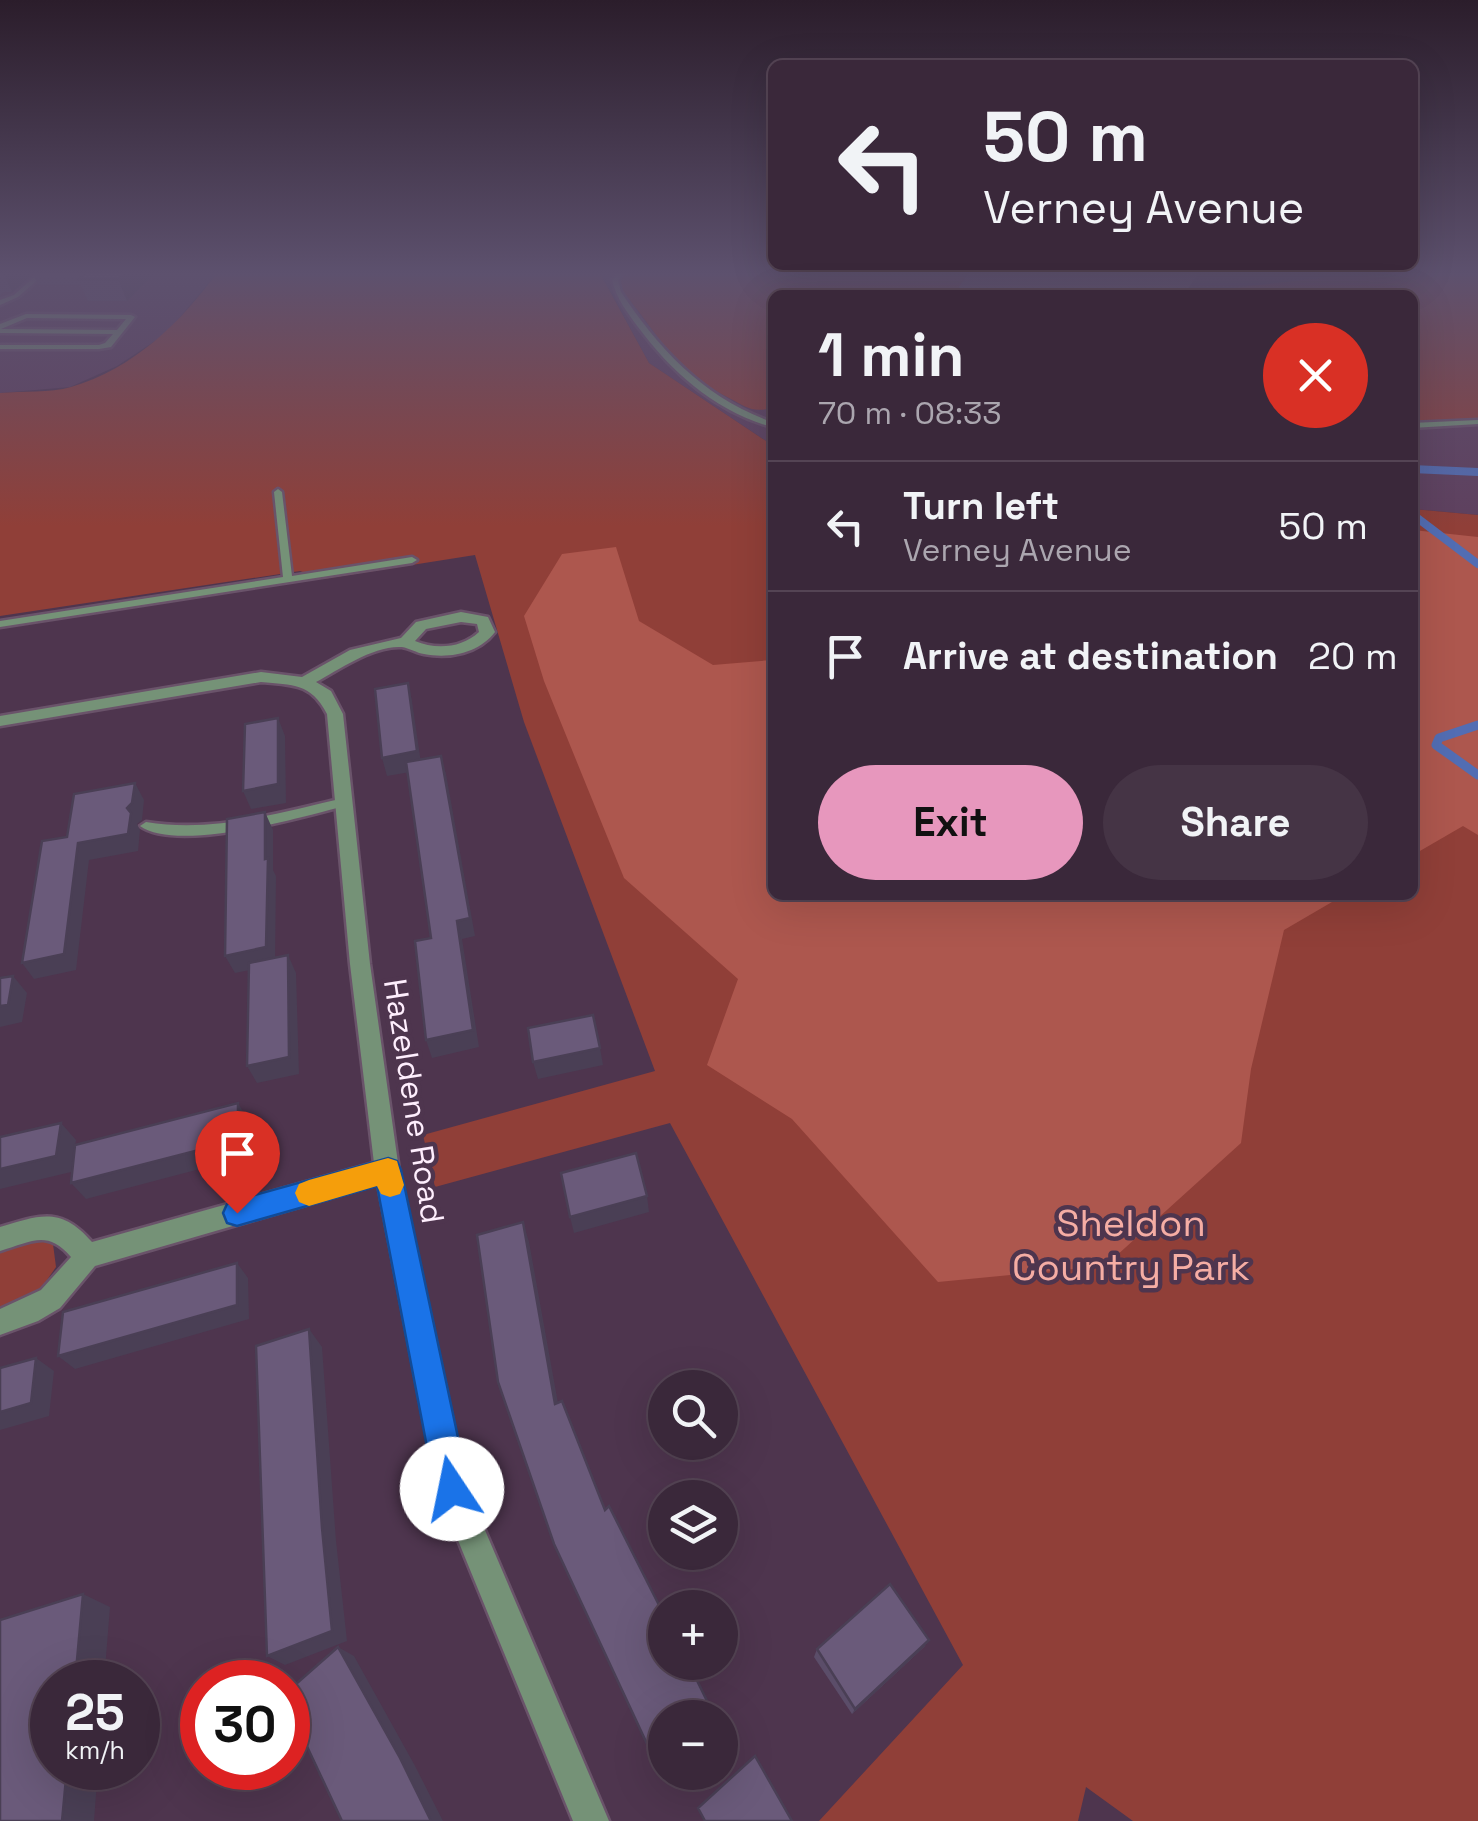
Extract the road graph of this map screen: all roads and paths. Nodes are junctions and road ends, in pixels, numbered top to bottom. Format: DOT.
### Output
graph roads {
  1 [pos="664,356"];
  2 [pos="768,422"];
  3 [pos="1478,422"];
  4 [pos="1418,426"];
  5 [pos="278,492"];
  6 [pos="412,560"];
  7 [pos="288,580"];
  8 [pos="0,624"];
  9 [pos="406,642"];
  10 [pos="304,682"];
  11 [pos="0,721"];
  12 [pos="344,802"];
  13 [pos="146,826"];
  14 [pos="388,1170"];
  15 [pos="0,1238"];
  16 [pos="87,1256"];
  17 [pos="0,1322"];
  18 [pos="591,1821"];
  1 -- 2 [label="lane"];
  3 -- 4 [label="lane"];
  5 -- 7 [label="lane"];
  6 -- 7 [label="lane"];
  7 -- 8 [label="lane"];
  9 -- 10 [label="street"];
  10 -- 11 [label="street"];
  10 -- 12 [label="street, Hazeldene Road"];
  12 -- 13 [label="lane"];
  12 -- 14 [label="street, Hazeldene Road"];
  14 -- 16 [label="street"];
  14 -- 18 [label="street, Hazeldene Road"];
  15 -- 16 [label="street"];
  16 -- 17 [label="street"];
}
